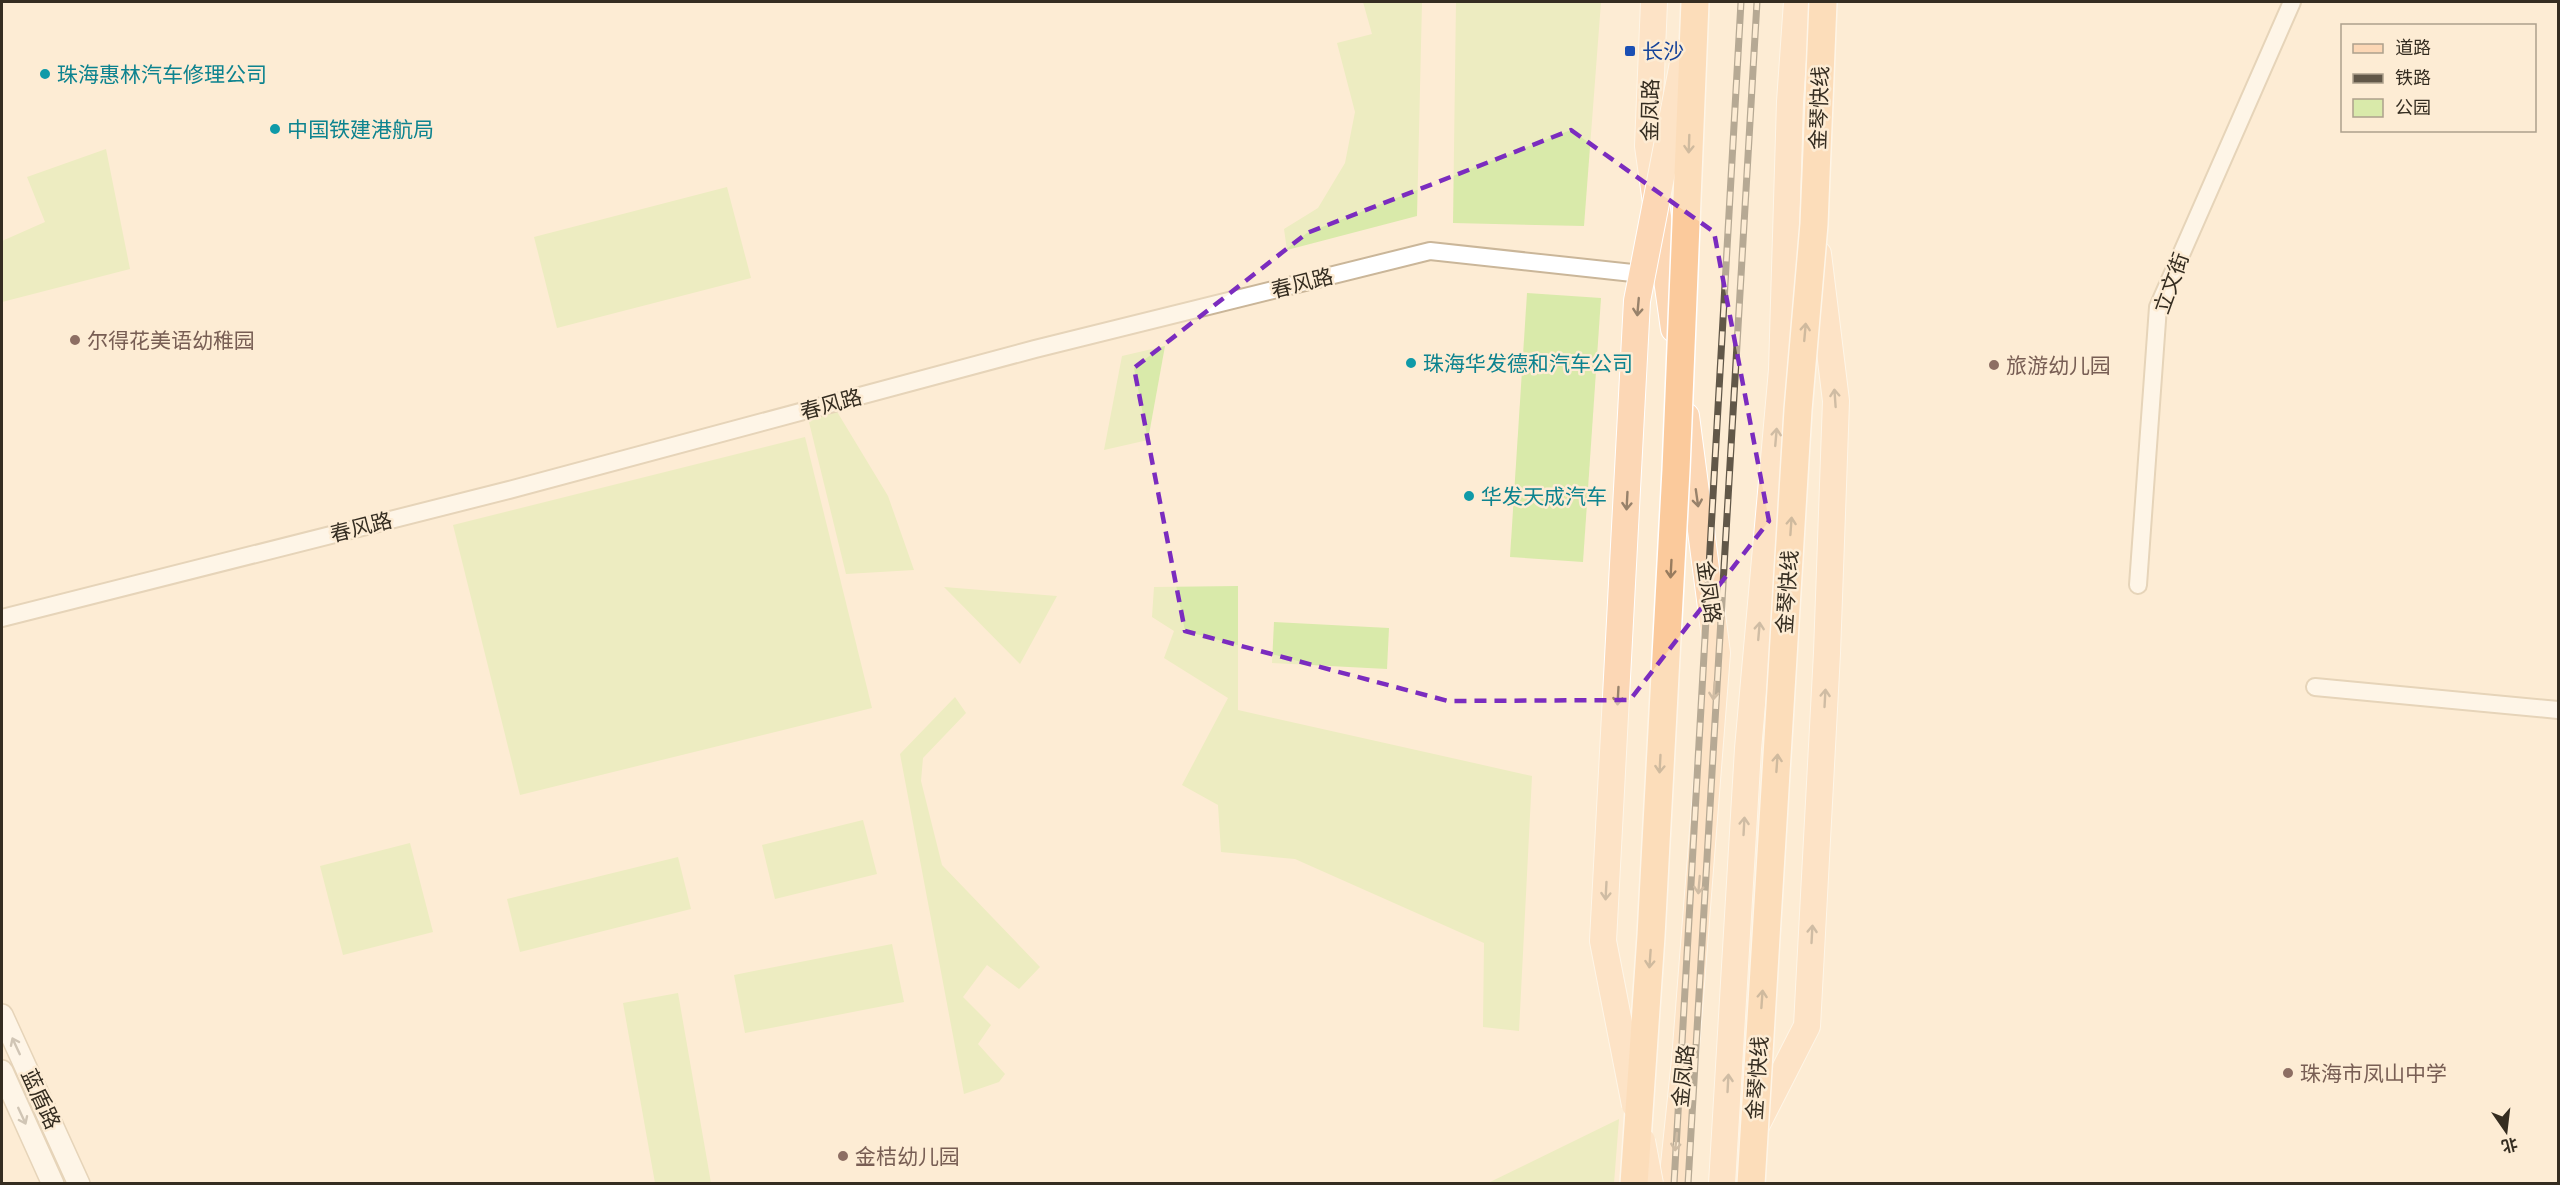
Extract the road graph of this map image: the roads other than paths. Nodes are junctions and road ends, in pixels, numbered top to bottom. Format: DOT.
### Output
graph roads {
  1 [pos="1654,2"];
  2 [pos="1695,2"];
  3 [pos="1797,2"];
  4 [pos="1823,2"];
  5 [pos="2292,2"];
  6 [pos="1814,224"];
  7 [pos="1667,276"];
  8 [pos="2138,585"];
  9 [pos="2,618"];
  10 [pos="2315,687"];
  11 [pos="2559,710"];
  12 [pos="2,1015"];
  13 [pos="2,1071"];
  14 [pos="53,1184"];
  15 [pos="79,1184"];
  16 [pos="1634,1184"];
  17 [pos="1650,1184"];
  18 [pos="1672,1184"];
  19 [pos="1722,1184"];
  20 [pos="1727,1184"];
  21 [pos="1751,1184"];
  1 -- 7 [label="main road, 金凤路"];
  2 -- 16 [label="highway, one-way, bridge"];
  2 -- 17 [label="main road, one-way, bridge"];
  19 -- 3 [label="main road, 金凤路, one-way"];
  4 -- 6 [label="highway, 金琴快线, bridge"];
  5 -- 8 [label="street, 立文街"];
  20 -- 6 [label="main road, one-way, bridge"];
  21 -- 6 [label="highway, 金琴快线, one-way, bridge"];
  7 -- 9 [label="street, 春风路"];
  7 -- 18 [label="main road, 金凤路, one-way"];
  10 -- 11 [label="street"];
  15 -- 12 [label="street, 蓝盾路, one-way"];
  13 -- 14 [label="street, 蓝盾路, one-way"];
}
